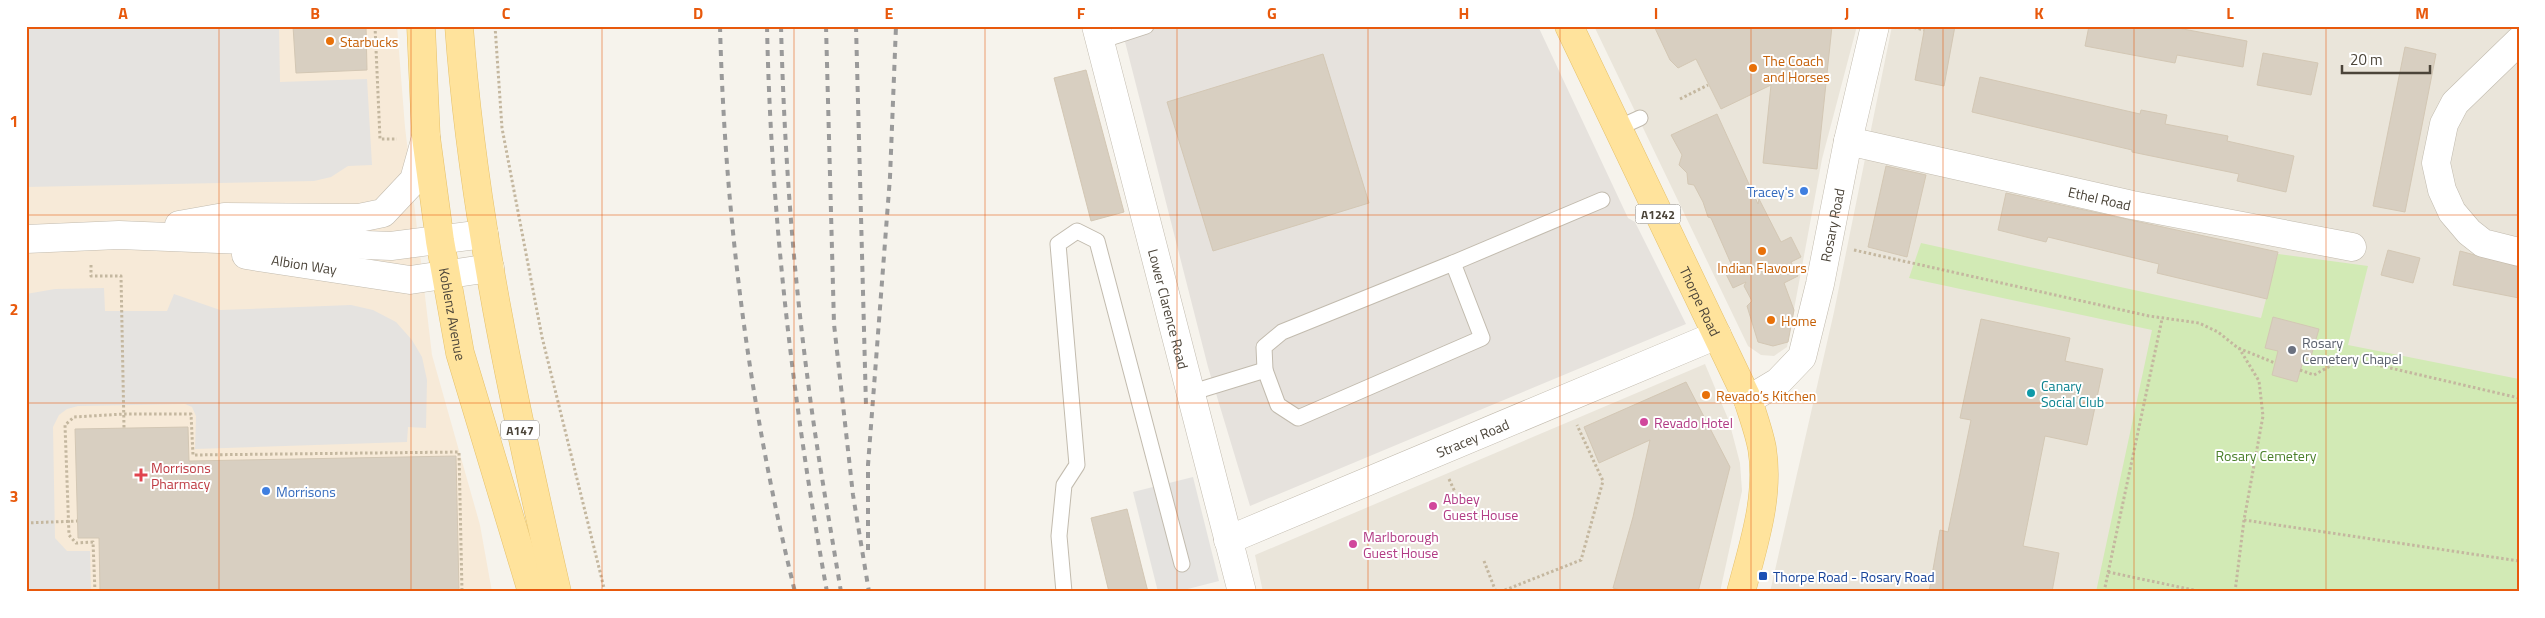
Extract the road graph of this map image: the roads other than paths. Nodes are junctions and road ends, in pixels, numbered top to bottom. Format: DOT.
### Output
graph roads {
  1 [pos="420,26"];
  2 [pos="459,26"];
  3 [pos="1146,26"];
  4 [pos="1568,26"];
  5 [pos="1875,26"];
  6 [pos="1098,34"];
  7 [pos="2519,41"];
  8 [pos="414,138"];
  9 [pos="1848,141"];
  10 [pos="1602,200"];
  11 [pos="484,234"];
  12 [pos="119,235"];
  13 [pos="26,239"];
  14 [pos="440,241"];
  15 [pos="2352,247"];
  16 [pos="2519,252"];
  17 [pos="1453,263"];
  18 [pos="490,268"];
  19 [pos="446,274"];
  20 [pos="1717,335"];
  21 [pos="1265,370"];
  22 [pos="1190,393"];
  23 [pos="1748,400"];
  24 [pos="1228,540"];
  25 [pos="1182,564"];
  26 [pos="532,592"];
  27 [pos="557,592"];
  28 [pos="1064,592"];
  29 [pos="1242,592"];
  30 [pos="1741,592"];
  1 -- 8 [label="main road, Koblenz Avenue / A147"];
  2 -- 11 [label="main road, A147"];
  3 -- 6 [label="lane"];
  4 -- 20 [label="main road, Thorpe Road / A1242"];
  5 -- 9 [label="street, Rosary Road"];
  6 -- 22 [label="street, Lower Clarence Road"];
  7 -- 16 [label="street"];
  8 -- 12 [label="street, Albion Way"];
  8 -- 14 [label="main road, Koblenz Avenue / A147"];
  9 -- 15 [label="street, Ethel Road"];
  9 -- 23 [label="street, Rosary Road"];
  10 -- 17 [label="lane"];
  11 -- 14 [label="street, Albion Way"];
  11 -- 18 [label="main road, A147"];
  12 -- 13 [label="street, Albion Way"];
  12 -- 14 [label="street, Albion Way"];
  12 -- 19 [label="street, Albion Way"];
  14 -- 19 [label="main road, Koblenz Avenue / A147"];
  17 -- 21 [label="lane"];
  17 -- 21 [label="lane"];
  18 -- 19 [label="street, Albion Way"];
  18 -- 27 [label="main road, A147"];
  19 -- 26 [label="main road, Koblenz Avenue / A147"];
  20 -- 23 [label="main road, Thorpe Road / A1242"];
  20 -- 24 [label="street, Stracey Road"];
  21 -- 22 [label="lane"];
  22 -- 24 [label="street, Lower Clarence Road"];
  23 -- 30 [label="main road, Thorpe Road / A1242"];
  24 -- 29 [label="street, Lower Clarence Road"];
  25 -- 28 [label="lane"];
}
